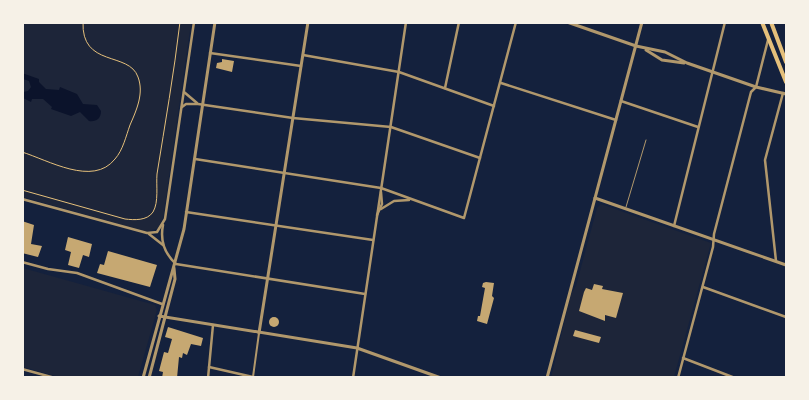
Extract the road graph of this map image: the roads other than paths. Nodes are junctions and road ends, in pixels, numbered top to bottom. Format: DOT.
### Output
graph roads {
  1 [pos="194,22"];
  2 [pos="214,22"];
  3 [pos="308,22"];
  4 [pos="406,22"];
  5 [pos="459,22"];
  6 [pos="516,22"];
  7 [pos="567,22"];
  8 [pos="642,22"];
  9 [pos="725,22"];
  10 [pos="762,22"];
  11 [pos="773,24"];
  12 [pos="768,39"];
  13 [pos="636,46"];
  14 [pos="643,48"];
  15 [pos="210,53"];
  16 [pos="303,55"];
  17 [pos="786,62"];
  18 [pos="687,64"];
  19 [pos="301,66"];
  20 [pos="399,72"];
  21 [pos="712,72"];
  22 [pos="501,82"];
  23 [pos="786,82"];
  24 [pos="756,87"];
  25 [pos="445,88"];
  26 [pos="184,92"];
  27 [pos="785,94"];
  28 [pos="621,101"];
  29 [pos="200,104"];
  30 [pos="494,106"];
  31 [pos="182,107"];
  32 [pos="293,118"];
  33 [pos="616,120"];
  34 [pos="391,127"];
  35 [pos="698,127"];
  36 [pos="646,140"];
  37 [pos="480,158"];
  38 [pos="195,159"];
  39 [pos="284,173"];
  40 [pos="380,188"];
  41 [pos="595,198"];
  42 [pos="22,199"];
  43 [pos="412,200"];
  44 [pos="381,209"];
  45 [pos="626,209"];
  46 [pos="186,212"];
  47 [pos="376,217"];
  48 [pos="163,224"];
  49 [pos="276,226"];
  50 [pos="674,226"];
  51 [pos="147,234"];
  52 [pos="714,239"];
  53 [pos="373,240"];
  54 [pos="164,246"];
  55 [pos="776,261"];
  56 [pos="22,262"];
  57 [pos="786,264"];
  58 [pos="175,265"];
  59 [pos="267,280"];
  60 [pos="703,287"];
  61 [pos="365,294"];
  62 [pos="162,304"];
  63 [pos="159,316"];
  64 [pos="165,317"];
  65 [pos="786,317"];
  66 [pos="213,325"];
  67 [pos="259,333"];
  68 [pos="357,348"];
  69 [pos="683,358"];
  70 [pos="209,367"];
  71 [pos="22,369"];
  72 [pos="253,377"];
  73 [pos="55,378"];
  74 [pos="143,378"];
  75 [pos="149,378"];
  76 [pos="208,378"];
  77 [pos="353,378"];
  78 [pos="441,378"];
  79 [pos="547,378"];
  80 [pos="678,378"];
  81 [pos="735,378"];
  1 -- 26 [label="street"];
  2 -- 15 [label="street"];
  3 -- 16 [label="street"];
  4 -- 20 [label="street"];
  5 -- 25 [label="street"];
  6 -- 22 [label="street"];
  7 -- 13 [label="street"];
  8 -- 13 [label="street"];
  9 -- 21 [label="street"];
  10 -- 12 [label="highway"];
  11 -- 17 [label="highway"];
  12 -- 23 [label="highway"];
  12 -- 24 [label="street"];
  13 -- 14 [label="street"];
  13 -- 28 [label="street"];
  14 -- 18 [label="street"];
  14 -- 18 [label="street"];
  15 -- 19 [label="street"];
  15 -- 29 [label="street"];
  16 -- 19 [label="street"];
  16 -- 20 [label="street"];
  18 -- 21 [label="street"];
  19 -- 32 [label="street"];
  20 -- 25 [label="street"];
  20 -- 34 [label="street"];
  21 -- 24 [label="street"];
  21 -- 35 [label="street"];
  22 -- 30 [label="street"];
  22 -- 33 [label="street"];
  24 -- 27 [label="street"];
  24 -- 52 [label="street"];
  25 -- 30 [label="street"];
  26 -- 29 [label="street"];
  26 -- 31 [label="street"];
  27 -- 55 [label="street"];
  28 -- 33 [label="street"];
  28 -- 35 [label="street"];
  29 -- 31 [label="street"];
  29 -- 32 [label="street"];
  29 -- 38 [label="street"];
  30 -- 37 [label="street"];
  31 -- 48 [label="street"];
  32 -- 34 [label="street"];
  32 -- 39 [label="street"];
  33 -- 41 [label="street"];
  34 -- 37 [label="street"];
  34 -- 40 [label="street"];
  35 -- 50 [label="street"];
  36 -- 45 [label="lane"];
  37 -- 43 [label="street"];
  38 -- 39 [label="street"];
  38 -- 46 [label="street"];
  39 -- 40 [label="street"];
  39 -- 49 [label="street"];
  40 -- 43 [label="street"];
  40 -- 44 [label="street"];
  40 -- 47 [label="street"];
  41 -- 45 [label="street"];
  41 -- 79 [label="street"];
  42 -- 51 [label="street"];
  43 -- 44 [label="street"];
  44 -- 47 [label="street"];
  45 -- 50 [label="street"];
  46 -- 49 [label="street"];
  46 -- 58 [label="street"];
  47 -- 53 [label="street"];
  48 -- 51 [label="street"];
  48 -- 54 [label="street"];
  49 -- 53 [label="street"];
  49 -- 59 [label="street"];
  50 -- 52 [label="street"];
  51 -- 54 [label="street"];
  52 -- 55 [label="street"];
  52 -- 60 [label="street"];
  53 -- 61 [label="street"];
  54 -- 58 [label="street"];
  55 -- 57 [label="street"];
  56 -- 62 [label="street"];
  58 -- 59 [label="street"];
  58 -- 62 [label="street"];
  58 -- 64 [label="street"];
  59 -- 61 [label="street"];
  59 -- 67 [label="street"];
  60 -- 65 [label="street"];
  60 -- 69 [label="street"];
  61 -- 68 [label="street"];
  62 -- 63 [label="street"];
  63 -- 64 [label="street"];
  63 -- 74 [label="street"];
  64 -- 66 [label="street"];
  64 -- 75 [label="street"];
  66 -- 67 [label="street"];
  66 -- 70 [label="street"];
  67 -- 68 [label="street"];
  67 -- 72 [label="street"];
  68 -- 77 [label="street"];
  68 -- 78 [label="street"];
  69 -- 80 [label="street"];
  69 -- 81 [label="street"];
  70 -- 72 [label="street"];
  70 -- 76 [label="street"];
  71 -- 73 [label="street"];
}
